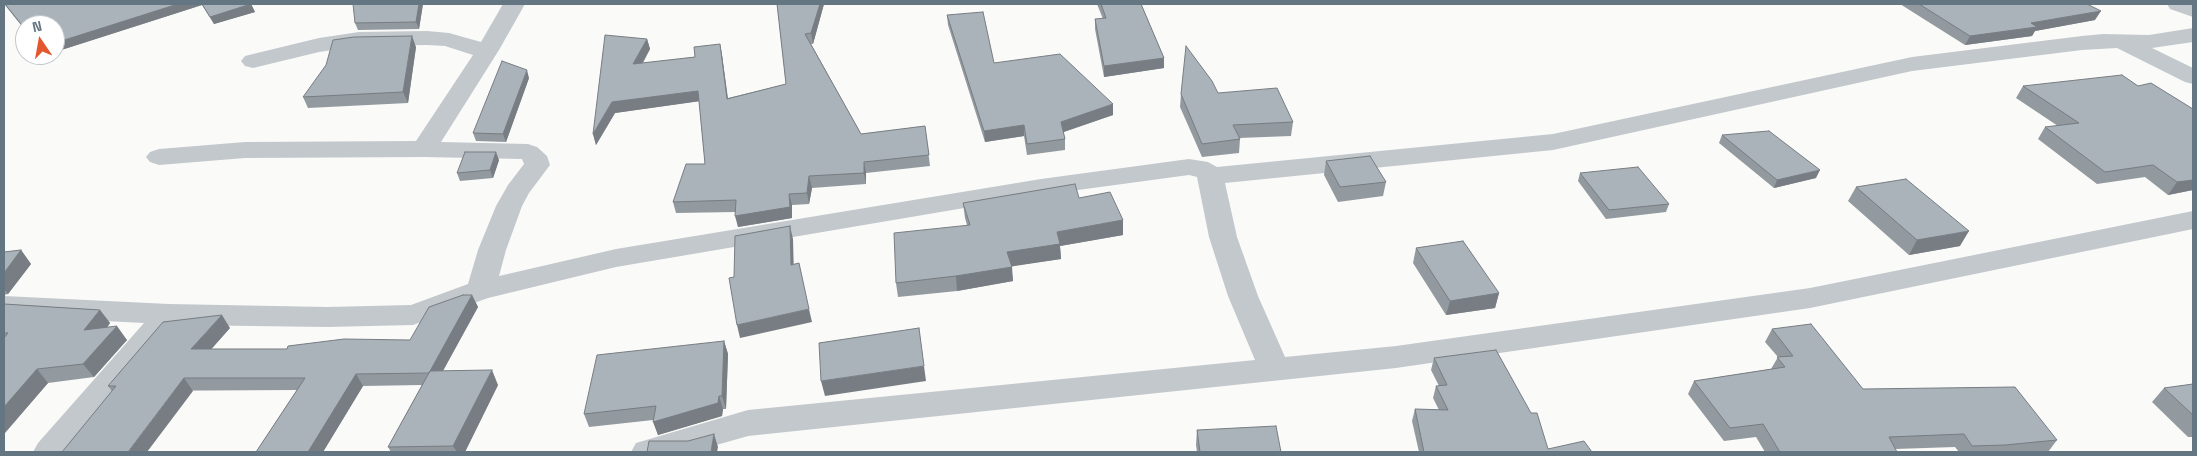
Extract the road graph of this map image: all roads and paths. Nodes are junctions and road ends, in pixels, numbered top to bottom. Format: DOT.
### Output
graph roads {
  1 [pos="514,4"];
  2 [pos="2178,4"];
  3 [pos="2193,11"];
  4 [pos="2193,35"];
  5 [pos="2119,41"];
  6 [pos="488,50"];
  7 [pos="253,61"];
  8 [pos="2193,76"];
  9 [pos="424,148"];
  10 [pos="160,157"];
  11 [pos="1210,176"];
  12 [pos="2193,220"];
  13 [pos="481,290"];
  14 [pos="4,306"];
  15 [pos="169,314"];
  16 [pos="1275,370"];
  17 [pos="50,452"];
  18 [pos="648,452"];
  1 -- 6 [label="street"];
  2 -- 3 [label="street"];
  4 -- 5 [label="street"];
  5 -- 8 [label="street"];
  5 -- 11 [label="street"];
  6 -- 7 [label="street"];
  6 -- 9 [label="street"];
  9 -- 10 [label="street"];
  9 -- 13 [label="street"];
  11 -- 13 [label="street"];
  11 -- 16 [label="street"];
  12 -- 16 [label="street"];
  13 -- 15 [label="street"];
  14 -- 15 [label="street"];
  15 -- 17 [label="street"];
  16 -- 18 [label="street"];
}
